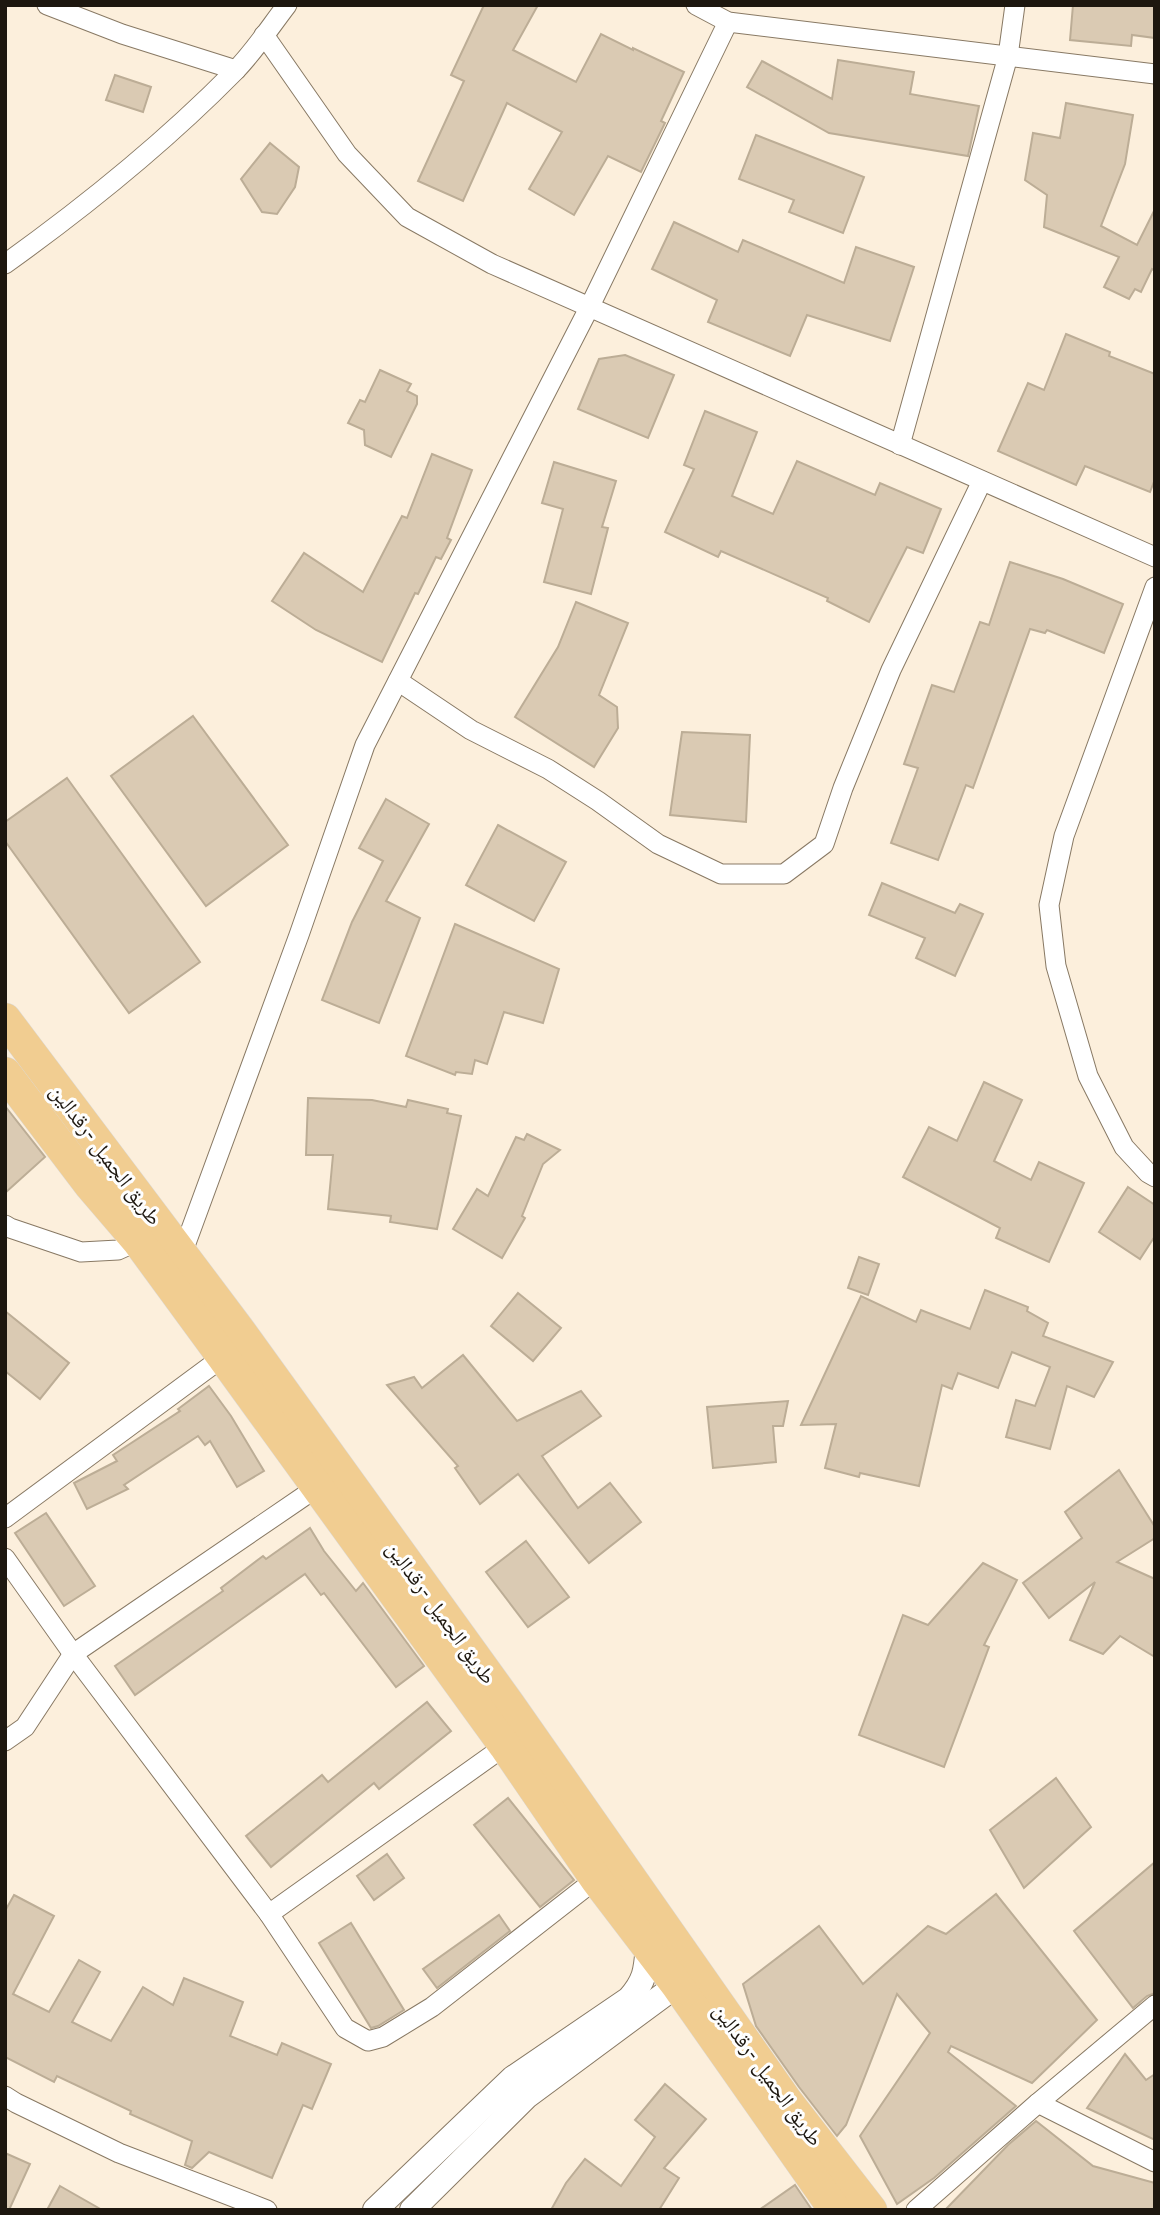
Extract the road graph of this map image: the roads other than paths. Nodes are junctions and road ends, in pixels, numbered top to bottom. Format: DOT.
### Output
graph roads {
  1 [pos="47,5"];
  2 [pos="287,5"];
  3 [pos="696,5"];
  4 [pos="1014,5"];
  5 [pos="728,22"];
  6 [pos="264,35"];
  7 [pos="1008,57"];
  8 [pos="236,70"];
  9 [pos="1155,74"];
  10 [pos="5,264"];
  11 [pos="589,308"];
  12 [pos="900,445"];
  13 [pos="982,481"];
  14 [pos="1155,557"];
  15 [pos="1155,587"];
  16 [pos="398,681"];
  17 [pos="5,1019"];
  18 [pos="5,1073"];
  19 [pos="1155,1177"];
  20 [pos="5,1225"];
  21 [pos="138,1241"];
  22 [pos="182,1254"];
  23 [pos="223,1357"];
  24 [pos="316,1488"];
  25 [pos="5,1518"];
  26 [pos="5,1558"];
  27 [pos="73,1654"];
  28 [pos="5,1741"];
  29 [pos="505,1746"];
  30 [pos="596,1878"];
  31 [pos="269,1914"];
  32 [pos="648,1945"];
  33 [pos="684,1975"];
  34 [pos="1155,2005"];
  35 [pos="5,2096"];
  36 [pos="1038,2103"];
  37 [pos="1155,2162"];
  38 [pos="267,2210"];
  39 [pos="375,2210"];
  40 [pos="412,2210"];
  41 [pos="835,2210"];
  42 [pos="871,2210"];
  43 [pos="916,2210"];
  1 -- 8 [label="street"];
  2 -- 6 [label="street"];
  3 -- 5 [label="street"];
  4 -- 7 [label="street"];
  5 -- 7 [label="street"];
  5 -- 11 [label="street"];
  6 -- 8 [label="street"];
  6 -- 11 [label="street"];
  7 -- 9 [label="street"];
  7 -- 12 [label="street"];
  8 -- 10 [label="street"];
  11 -- 12 [label="street"];
  11 -- 16 [label="street"];
  12 -- 13 [label="street"];
  13 -- 14 [label="street"];
  13 -- 16 [label="street"];
  15 -- 19 [label="street"];
  16 -- 22 [label="street"];
  17 -- 22 [label="main road, طريق الجميل -رقدالين"];
  18 -- 21 [label="main road, طريق الجميل -رقدالين"];
  20 -- 21 [label="street"];
  21 -- 23 [label="main road, طريق الجميل -رقدالين"];
  22 -- 33 [label="main road, طريق الجميل -رقدالين"];
  23 -- 24 [label="main road, طريق الجميل -رقدالين"];
  23 -- 25 [label="street"];
  24 -- 27 [label="street"];
  24 -- 29 [label="main road, طريق الجميل -رقدالين"];
  26 -- 27 [label="street"];
  27 -- 28 [label="street"];
  27 -- 31 [label="street"];
  29 -- 30 [label="main road, طريق الجميل -رقدالين"];
  29 -- 31 [label="street"];
  30 -- 31 [label="street"];
  30 -- 32 [label="main road, طريق الجميل -رقدالين"];
  32 -- 33 [label="main road, طريق الجميل -رقدالين"];
  32 -- 39 [label="street"];
  33 -- 40 [label="street"];
  33 -- 41 [label="main road, طريق الجميل -رقدالين"];
  33 -- 42 [label="main road, طريق الجميل -رقدالين"];
  34 -- 36 [label="street"];
  35 -- 38 [label="street"];
  36 -- 37 [label="street"];
  36 -- 43 [label="street"];
}
